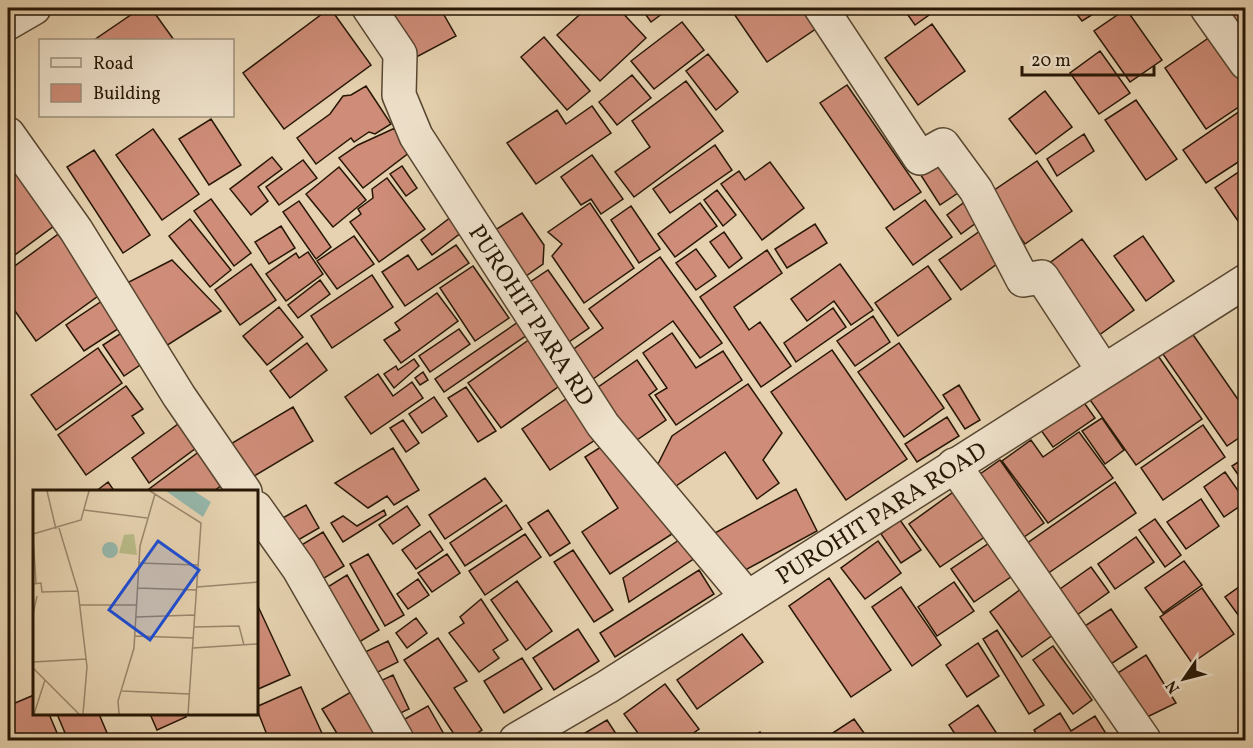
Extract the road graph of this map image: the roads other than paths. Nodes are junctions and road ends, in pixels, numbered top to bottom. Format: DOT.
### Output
graph roads {
  1 [pos="34,8"];
  2 [pos="369,8"];
  3 [pos="821,8"];
  4 [pos="1207,8"];
  5 [pos="8,23"];
  6 [pos="1245,63"];
  7 [pos="8,134"];
  8 [pos="1245,281"];
  9 [pos="1103,370"];
  10 [pos="954,465"];
  11 [pos="244,490"];
  12 [pos="258,511"];
  13 [pos="747,597"];
  14 [pos="397,741"];
  15 [pos="516,741"];
  16 [pos="1144,741"];
  1 -- 5 [label="street"];
  2 -- 13 [label="street, PUROHIT PARA RD"];
  3 -- 9 [label="street"];
  4 -- 6 [label="street"];
  7 -- 11 [label="street"];
  8 -- 9 [label="street, PUROHIT PARA ROAD"];
  9 -- 10 [label="street, PUROHIT PARA ROAD"];
  10 -- 13 [label="street, PUROHIT PARA ROAD"];
  10 -- 16 [label="street"];
  12 -- 14 [label="street"];
  13 -- 15 [label="street, PUROHIT PARA ROAD"];
}
